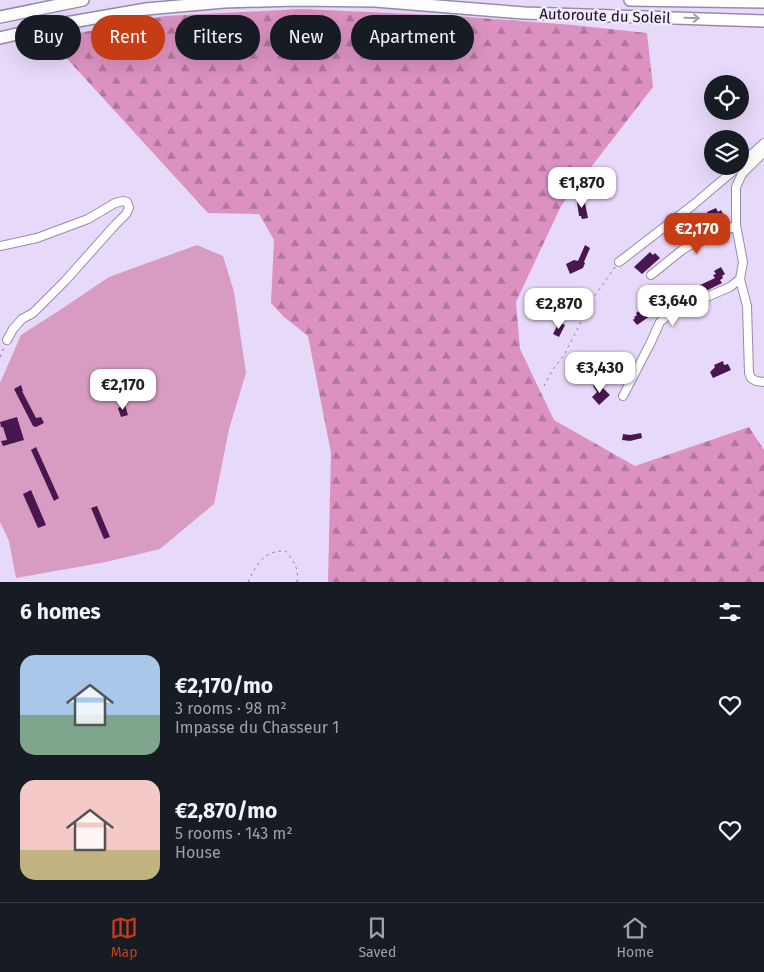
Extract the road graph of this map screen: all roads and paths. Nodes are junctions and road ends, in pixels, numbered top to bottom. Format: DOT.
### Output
graph roads {
  1 [pos="83,0"];
  2 [pos="630,0"];
  3 [pos="764,2"];
  4 [pos="0,18"];
  5 [pos="764,21"];
  6 [pos="0,38"];
  7 [pos="764,144"];
  8 [pos="764,152"];
  9 [pos="749,157"];
  10 [pos="728,175"];
  11 [pos="736,225"];
  12 [pos="0,246"];
  13 [pos="619,262"];
  14 [pos="651,275"];
  15 [pos="740,279"];
  16 [pos="7,340"];
  17 [pos="0,357"];
  18 [pos="764,382"];
  19 [pos="544,386"];
  20 [pos="623,396"];
  21 [pos="248,582"];
  22 [pos="297,582"];
  1 -- 4 [label="highway"];
  2 -- 3 [label="highway, Autoroute du Soleil"];
  6 -- 5 [label="highway, Autoroute du Soleil, one-way"];
  7 -- 9 [label="street"];
  8 -- 11 [label="street"];
  10 -- 13 [label="street"];
  11 -- 14 [label="street"];
  11 -- 15 [label="street"];
  12 -- 16 [label="street"];
  13 -- 19 [label="path"];
  15 -- 18 [label="street"];
  15 -- 20 [label="street"];
  16 -- 17 [label="path"];
  21 -- 22 [label="path"];
}
